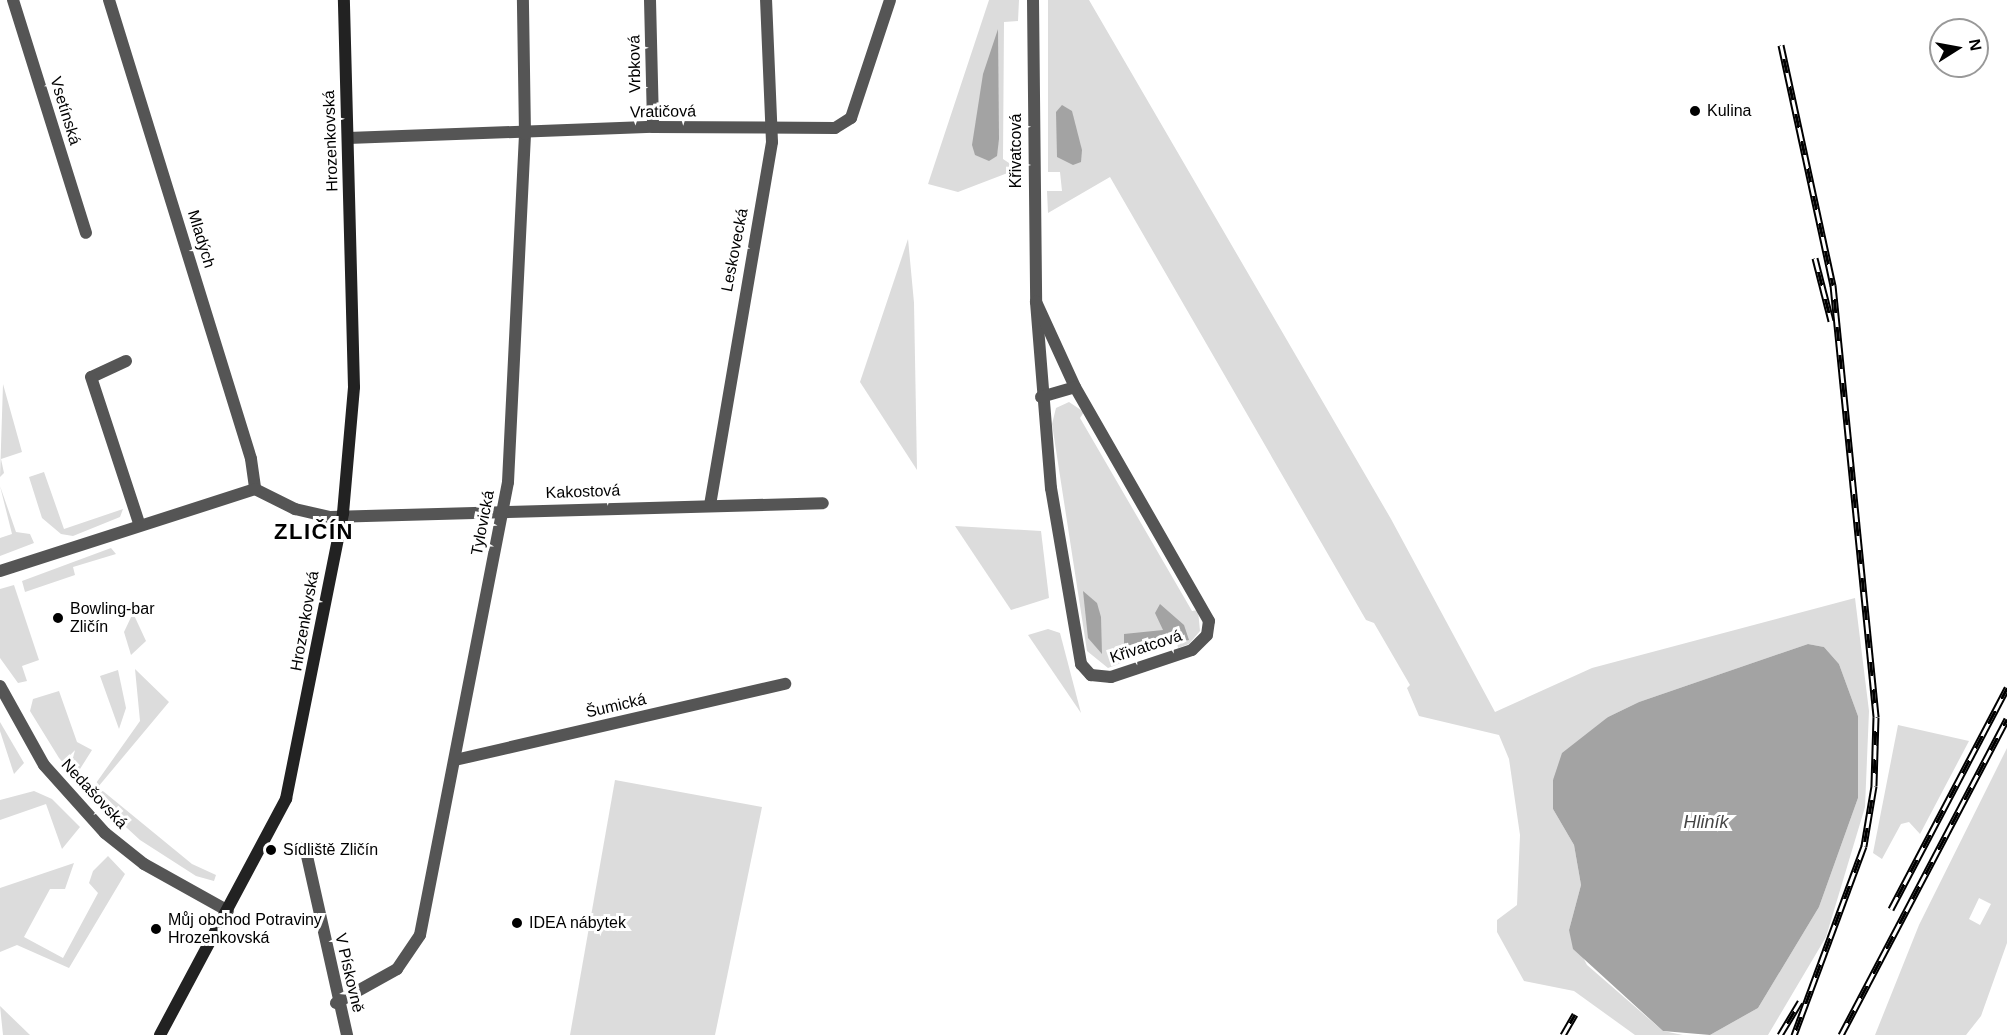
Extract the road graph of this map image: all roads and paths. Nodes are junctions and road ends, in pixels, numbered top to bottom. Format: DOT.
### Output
graph roads {
  1 [pos="13,0"];
  2 [pos="109,0"];
  3 [pos="344,0"];
  4 [pos="523,0"];
  5 [pos="651,0"];
  6 [pos="766,0"];
  7 [pos="890,0"];
  8 [pos="1033,0"];
  9 [pos="653,127"];
  10 [pos="771,127"];
  11 [pos="525,134"];
  12 [pos="348,138"];
  13 [pos="86,233"];
  14 [pos="1036,302"];
  15 [pos="126,361"];
  16 [pos="1075,387"];
  17 [pos="1041,397"];
  18 [pos="255,489"];
  19 [pos="823,503"];
  20 [pos="710,505"];
  21 [pos="502,511"];
  22 [pos="343,513"];
  23 [pos="139,523"];
  24 [pos="0,571"];
  25 [pos="785,684"];
  26 [pos="0,686"];
  27 [pos="455,760"];
  28 [pos="305,847"];
  29 [pos="228,911"];
  30 [pos="336,1003"];
  31 [pos="160,1035"];
  32 [pos="347,1035"];
  1 -- 13 [label="street, Vsetínská"];
  2 -- 18 [label="street, Mladých"];
  3 -- 12 [label="street, Hrozenkovská"];
  4 -- 11 [label="street, Tylovická"];
  5 -- 9 [label="street, Vrbková"];
  6 -- 10 [label="street, Leskovecká"];
  7 -- 10 [label="street, Vratičová"];
  8 -- 14 [label="street, Křivatcová"];
  9 -- 10 [label="street, Vratičová"];
  9 -- 11 [label="street, Vratičová"];
  10 -- 20 [label="street, Leskovecká"];
  11 -- 12 [label="street, Vratičová"];
  11 -- 21 [label="street, Tylovická"];
  12 -- 22 [label="street, Hrozenkovská"];
  14 -- 16 [label="street, Křivatcová"];
  14 -- 17 [label="street, Křivatcová"];
  15 -- 23 [label="street"];
  16 -- 17 [label="street"];
  16 -- 17 [label="street, Křivatcová"];
  18 -- 22 [label="street"];
  18 -- 23 [label="street"];
  19 -- 20 [label="street, Kakostová"];
  20 -- 21 [label="street, Kakostová"];
  21 -- 22 [label="street, Kakostová"];
  21 -- 27 [label="street, Tylovická"];
  22 -- 29 [label="street, Hrozenkovská"];
  23 -- 24 [label="street"];
  25 -- 27 [label="street, Šumická"];
  26 -- 29 [label="street, Nedašovská"];
  27 -- 30 [label="street, Tylovická"];
  28 -- 30 [label="street, V Pískovně"];
  29 -- 31 [label="street, Hrozenkovská"];
  30 -- 32 [label="street, V Pískovně"];
}
